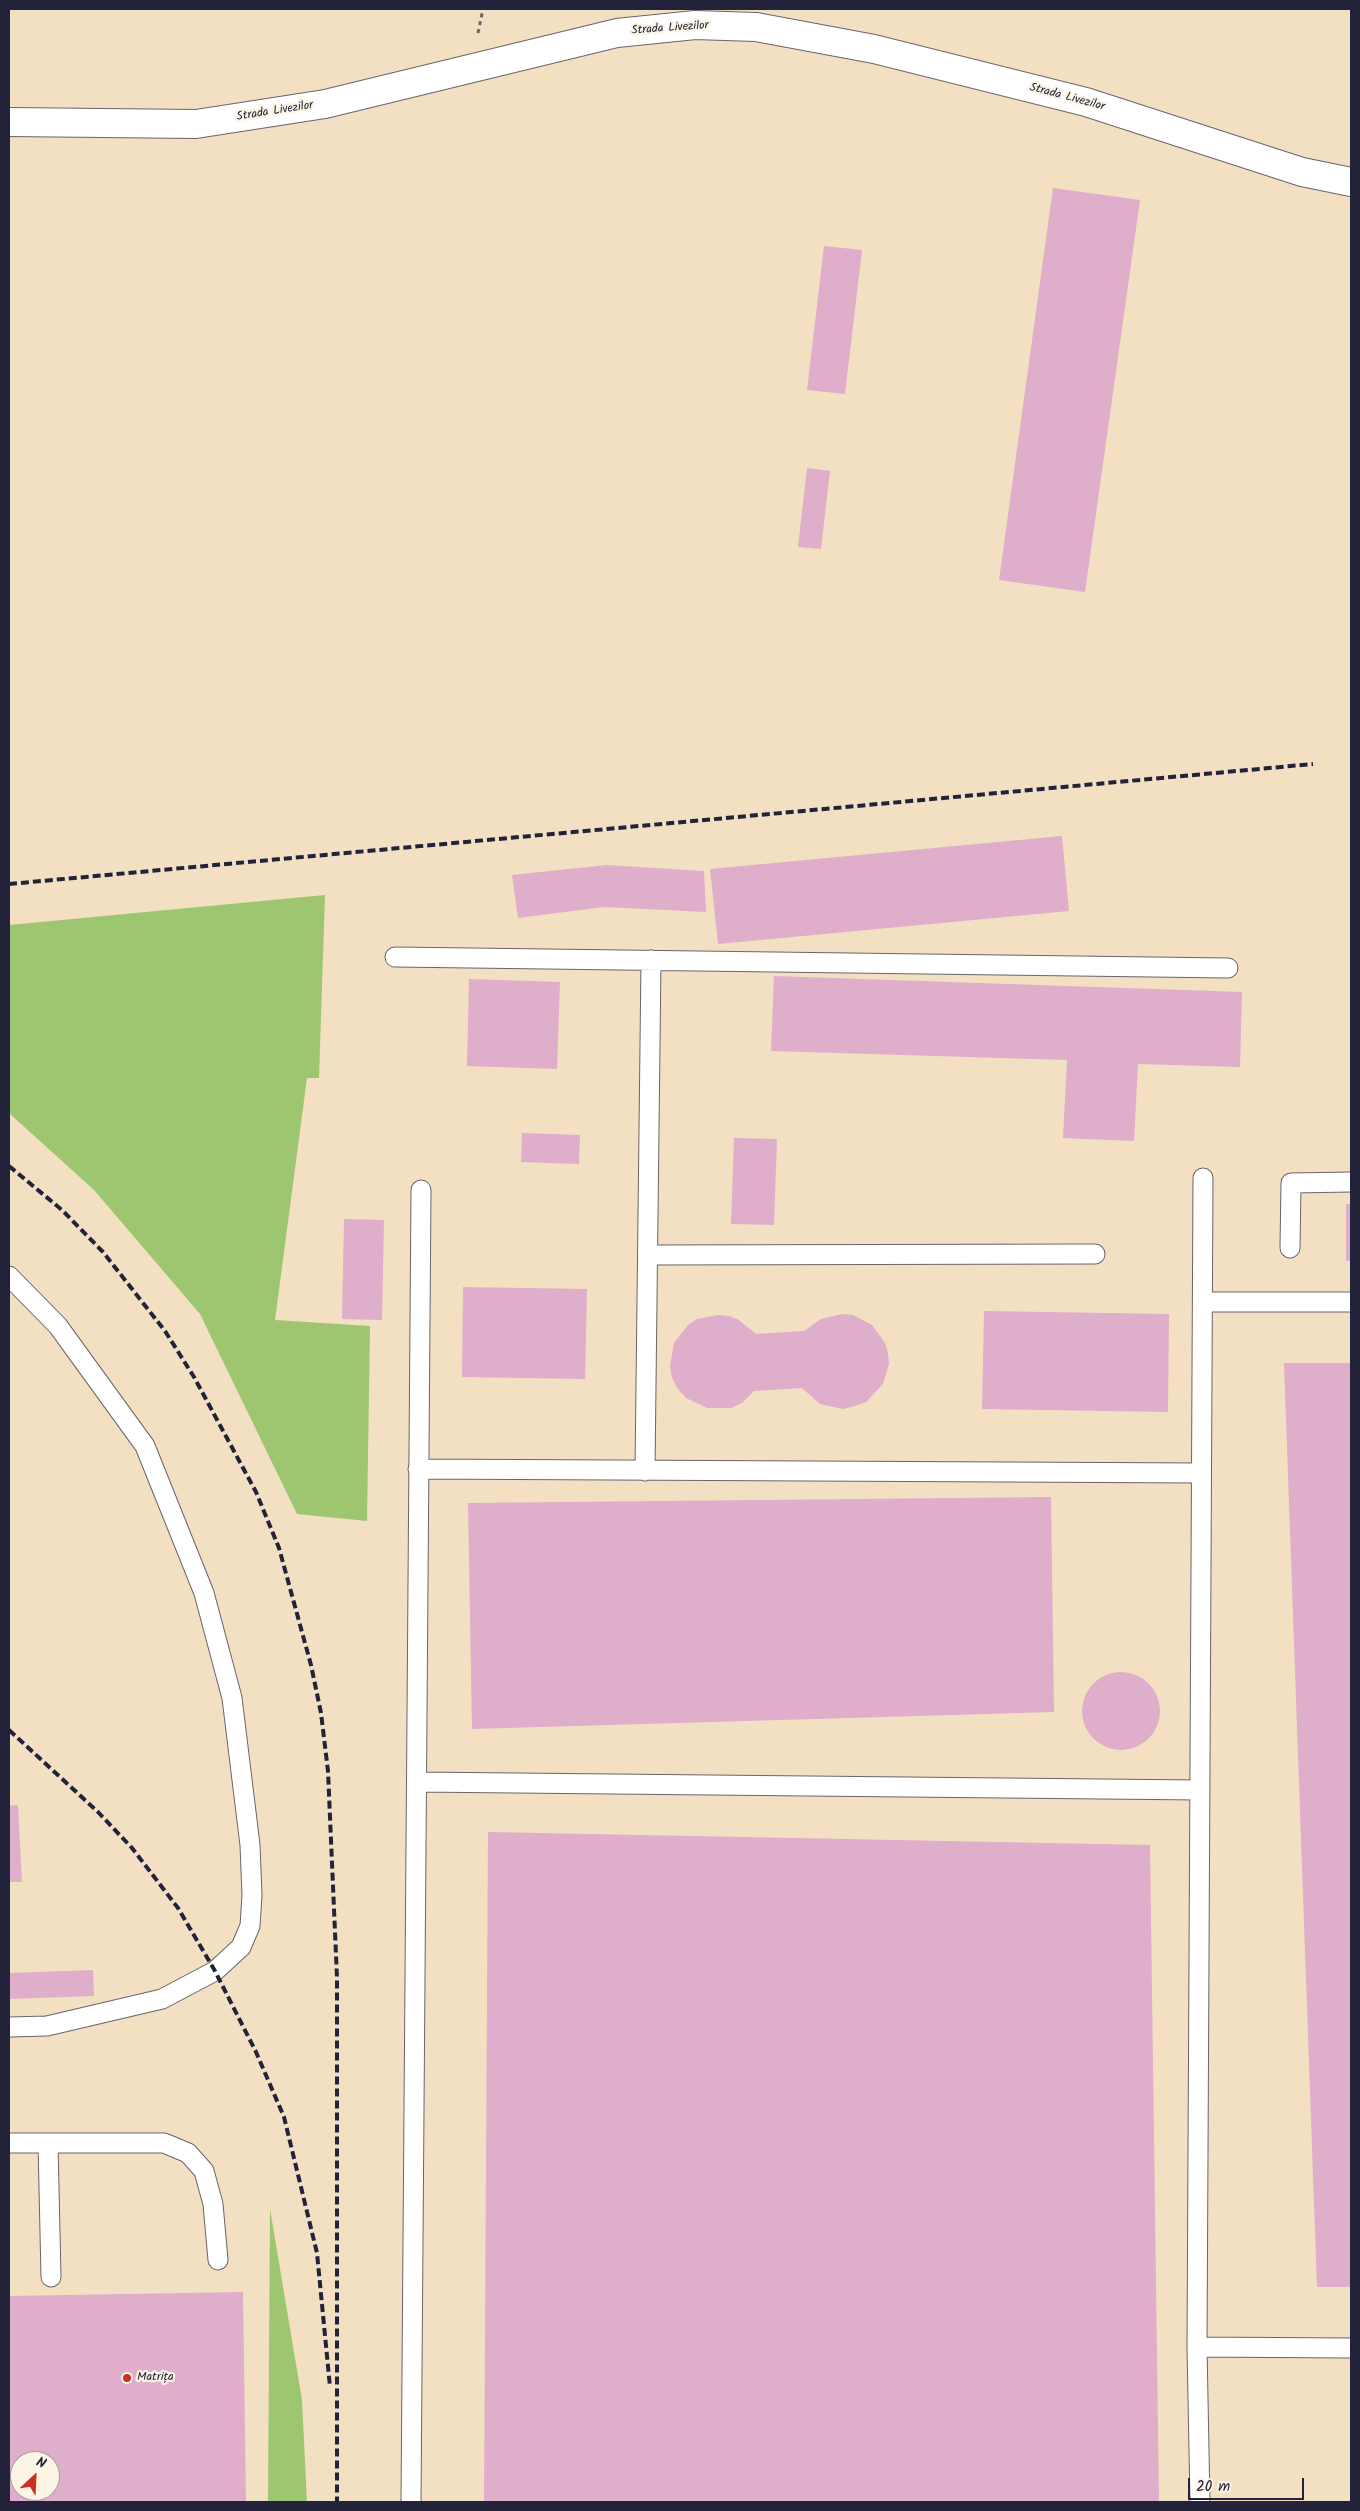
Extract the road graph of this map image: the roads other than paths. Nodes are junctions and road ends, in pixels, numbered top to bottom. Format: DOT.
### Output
graph roads {
  1 [pos="9,122"];
  2 [pos="1351,182"];
  3 [pos="395,957"];
  4 [pos="651,960"];
  5 [pos="1228,968"];
  6 [pos="1203,1178"];
  7 [pos="1351,1182"];
  8 [pos="421,1190"];
  9 [pos="1290,1248"];
  10 [pos="1095,1254"];
  11 [pos="648,1255"];
  12 [pos="9,1276"];
  13 [pos="1202,1302"];
  14 [pos="1351,1302"];
  15 [pos="418,1469"];
  16 [pos="645,1471"];
  17 [pos="1202,1473"];
  18 [pos="417,1782"];
  19 [pos="1200,1790"];
  20 [pos="9,2027"];
  21 [pos="9,2143"];
  22 [pos="48,2143"];
  23 [pos="218,2260"];
  24 [pos="51,2278"];
  25 [pos="1196,2347"];
  26 [pos="1351,2348"];
  27 [pos="411,2502"];
  28 [pos="1200,2502"];
  1 -- 2 [label="street, Strada Livezilor"];
  3 -- 4 [label="lane"];
  4 -- 5 [label="lane"];
  4 -- 11 [label="lane"];
  6 -- 13 [label="lane"];
  7 -- 9 [label="lane"];
  8 -- 15 [label="lane"];
  10 -- 11 [label="lane"];
  11 -- 16 [label="lane"];
  12 -- 20 [label="lane"];
  13 -- 14 [label="lane"];
  13 -- 17 [label="lane"];
  15 -- 16 [label="lane"];
  15 -- 18 [label="lane"];
  16 -- 17 [label="lane"];
  17 -- 19 [label="lane"];
  18 -- 19 [label="lane"];
  18 -- 27 [label="lane"];
  19 -- 25 [label="lane"];
  21 -- 22 [label="lane"];
  22 -- 23 [label="lane"];
  22 -- 24 [label="lane"];
  25 -- 26 [label="lane"];
  25 -- 28 [label="lane"];
}
